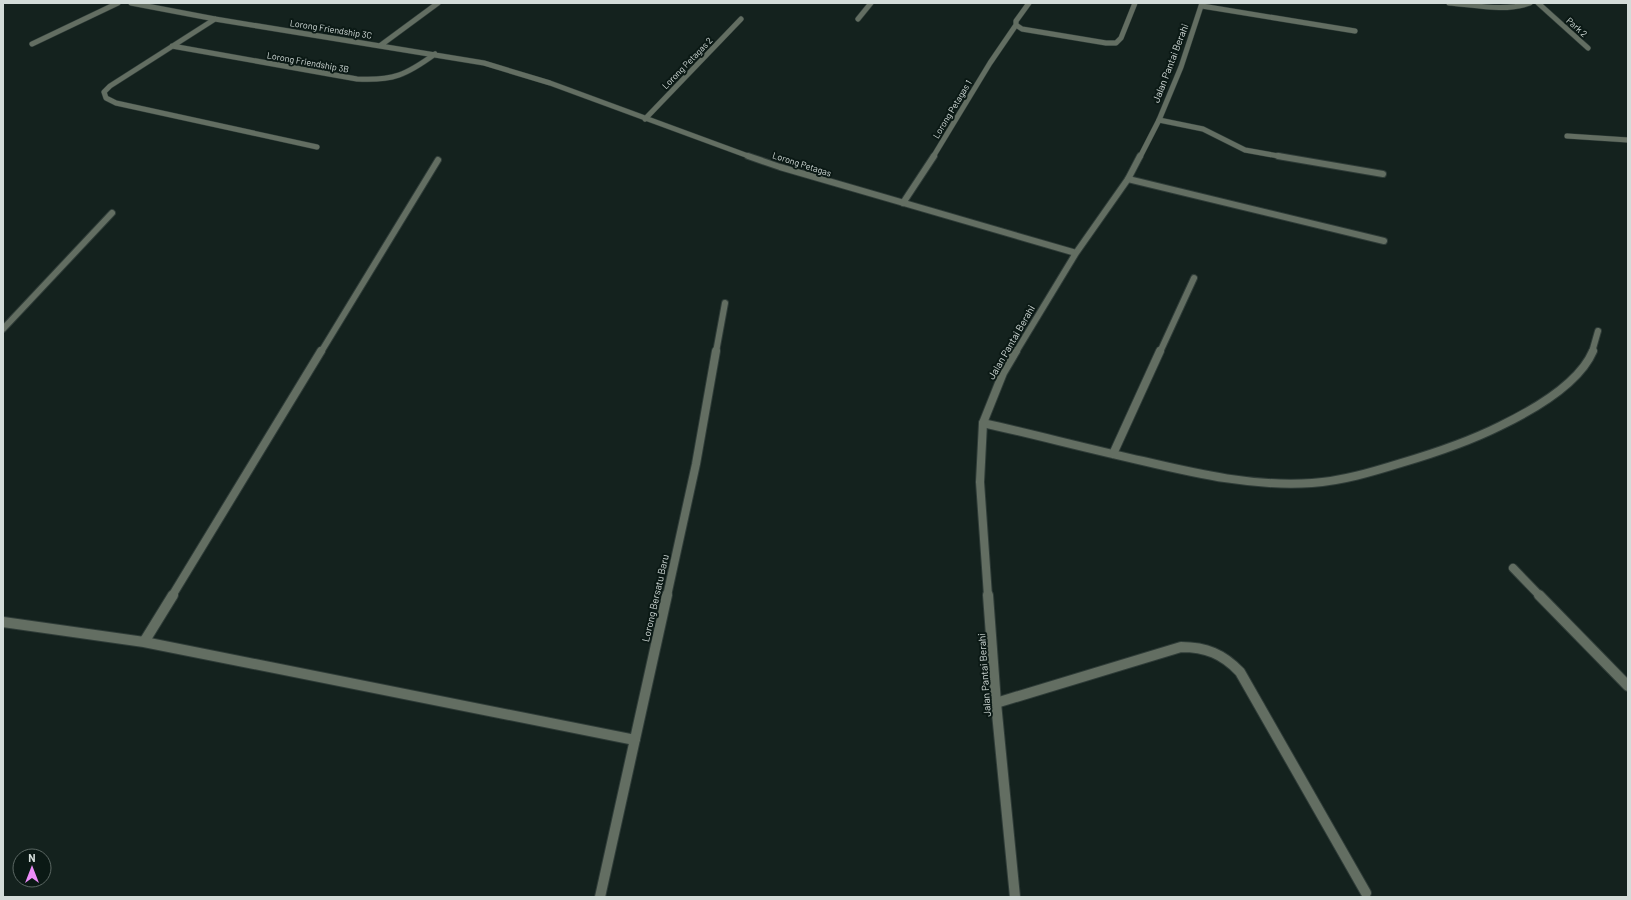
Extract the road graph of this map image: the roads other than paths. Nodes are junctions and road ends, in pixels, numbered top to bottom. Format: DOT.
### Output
graph roads {
  1 [pos="118,3"];
  2 [pos="131,3"];
  3 [pos="438,3"];
  4 [pos="871,3"];
  5 [pos="1029,3"];
  6 [pos="1135,3"];
  7 [pos="1449,3"];
  8 [pos="1530,3"];
  9 [pos="1538,3"];
  10 [pos="1202,4"];
  11 [pos="215,19"];
  12 [pos="741,19"];
  13 [pos="858,19"];
  14 [pos="1016,25"];
  15 [pos="1355,31"];
  16 [pos="32,44"];
  17 [pos="381,45"];
  18 [pos="172,46"];
  19 [pos="1588,48"];
  20 [pos="435,54"];
  21 [pos="528,75"];
  22 [pos="645,119"];
  23 [pos="1159,120"];
  24 [pos="1567,136"];
  25 [pos="1628,140"];
  26 [pos="317,147"];
  27 [pos="438,160"];
  28 [pos="1383,174"];
  29 [pos="1128,179"];
  30 [pos="903,203"];
  31 [pos="112,213"];
  32 [pos="1384,241"];
  33 [pos="1076,252"];
  34 [pos="1194,278"];
  35 [pos="724,303"];
  36 [pos="3,329"];
  37 [pos="1598,331"];
  38 [pos="983,422"];
  39 [pos="1113,454"];
  40 [pos="1513,568"];
  41 [pos="3,622"];
  42 [pos="144,642"];
  43 [pos="1628,686"];
  44 [pos="996,703"];
  45 [pos="635,740"];
  46 [pos="1366,893"];
  47 [pos="600,897"];
  48 [pos="1015,897"];
  1 -- 16 [label="street"];
  2 -- 11 [label="street, Lorong Friendship 3C"];
  3 -- 17 [label="street"];
  4 -- 13 [label="street"];
  5 -- 14 [label="street, Lorong Petagas 1"];
  6 -- 14 [label="street"];
  7 -- 8 [label="street"];
  9 -- 19 [label="street, Park 2"];
  10 -- 15 [label="street"];
  10 -- 23 [label="street, Jalan Pantai Berahi"];
  11 -- 17 [label="street, Lorong Friendship 3C"];
  11 -- 18 [label="street"];
  12 -- 22 [label="street, Lorong Petagas 2"];
  14 -- 30 [label="street, Lorong Petagas 1"];
  17 -- 20 [label="street, Lorong Friendship 3C"];
  18 -- 20 [label="street, Lorong Friendship 3B"];
  18 -- 26 [label="street"];
  20 -- 21 [label="street, Lorong Friendship 3C"];
  21 -- 22 [label="street, Lorong Petagas"];
  22 -- 30 [label="street, Lorong Petagas"];
  23 -- 28 [label="street"];
  23 -- 29 [label="street, Jalan Pantai Berahi"];
  24 -- 25 [label="street"];
  27 -- 42 [label="street"];
  29 -- 32 [label="street"];
  29 -- 33 [label="street, Jalan Pantai Berahi"];
  30 -- 33 [label="street, Lorong Petagas"];
  31 -- 36 [label="street"];
  33 -- 38 [label="street, Jalan Pantai Berahi"];
  34 -- 39 [label="street"];
  35 -- 45 [label="street, Lorong Bersatu Baru"];
  37 -- 39 [label="street"];
  38 -- 39 [label="street"];
  38 -- 44 [label="street, Jalan Pantai Berahi"];
  40 -- 43 [label="street"];
  41 -- 42 [label="street"];
  42 -- 45 [label="street"];
  44 -- 46 [label="street"];
  44 -- 48 [label="street, Jalan Pantai Berahi"];
  45 -- 47 [label="street, Lorong Bersatu Baru"];
}
